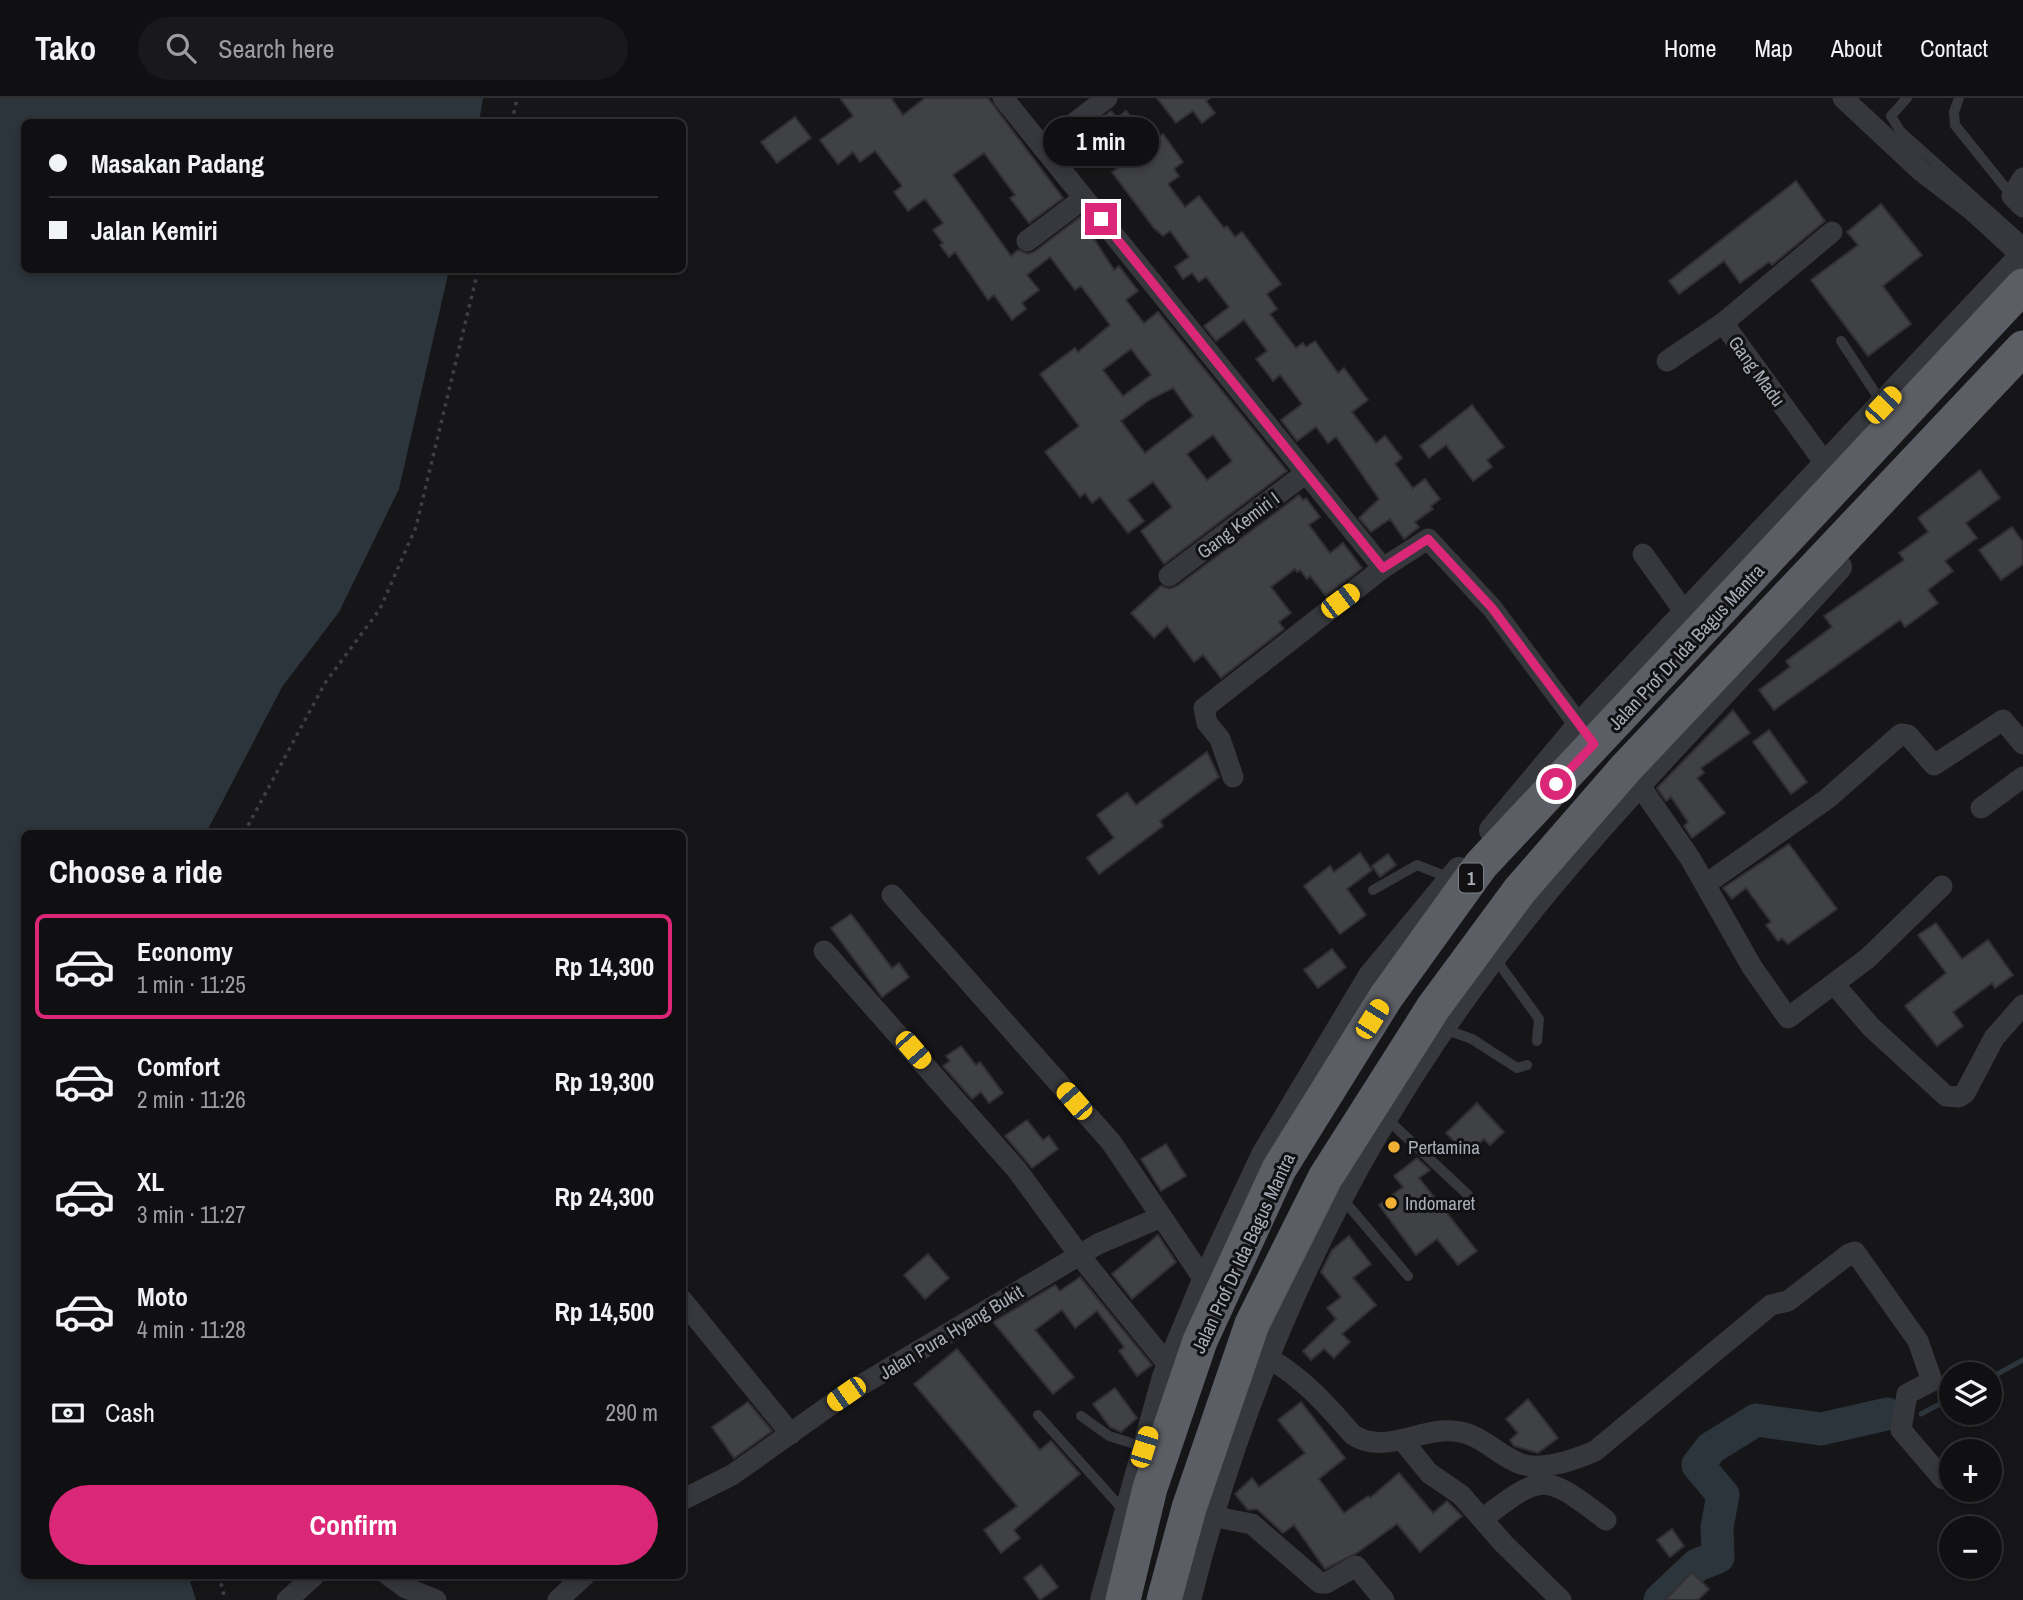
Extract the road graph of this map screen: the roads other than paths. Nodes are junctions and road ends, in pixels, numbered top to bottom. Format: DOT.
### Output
graph roads {
  1 [pos="1003,98"];
  2 [pos="1107,98"];
  3 [pos="1843,98"];
  4 [pos="1907,98"];
  5 [pos="1959,98"];
  6 [pos="1043,147"];
  7 [pos="2019,194"];
  8 [pos="1084,198"];
  9 [pos="1832,232"];
  10 [pos="1027,241"];
  11 [pos="2023,259"];
  12 [pos="1723,323"];
  13 [pos="1841,341"];
  14 [pos="2023,348"];
  15 [pos="1667,360"];
  16 [pos="2023,368"];
  17 [pos="1984,401"];
  18 [pos="1883,405"];
  19 [pos="1827,466"];
  20 [pos="1306,473"];
  21 [pos="1643,554"];
  22 [pos="1383,568"];
  23 [pos="1169,576"];
  24 [pos="1686,614"];
  25 [pos="1587,735"];
  26 [pos="2020,735"];
  27 [pos="1633,776"];
  28 [pos="1233,777"];
  29 [pos="2023,777"];
  30 [pos="1981,808"];
  31 [pos="1452,879"];
  32 [pos="1706,884"];
  33 [pos="1942,886"];
  34 [pos="1373,890"];
  35 [pos="892,895"];
  36 [pos="1489,949"];
  37 [pos="824,951"];
  38 [pos="1834,984"];
  39 [pos="2023,1005"];
  40 [pos="1443,1029"];
  41 [pos="1537,1041"];
  42 [pos="1527,1065"];
  43 [pos="1386,1118"];
  44 [pos="1468,1195"];
  45 [pos="1341,1197"];
  46 [pos="1161,1217"];
  47 [pos="1080,1256"];
  48 [pos="1408,1276"];
  49 [pos="1205,1281"];
  50 [pos="686,1305"];
  51 [pos="1255,1350"];
  52 [pos="1169,1366"];
  53 [pos="1038,1415"];
  54 [pos="1081,1416"];
  55 [pos="790,1434"];
  56 [pos="1403,1441"];
  57 [pos="1144,1447"];
  58 [pos="1939,1474"];
  59 [pos="686,1498"];
  60 [pos="1127,1514"];
  61 [pos="1211,1516"];
  62 [pos="1482,1519"];
  63 [pos="1606,1520"];
  64 [pos="311,1579"];
  65 [pos="394,1579"];
  66 [pos="581,1579"];
  67 [pos="287,1600"];
  68 [pos="436,1600"];
  69 [pos="558,1600"];
  70 [pos="1103,1600"];
  71 [pos="1124,1600"];
  72 [pos="1164,1600"];
  73 [pos="1188,1600"];
  74 [pos="1384,1600"];
  75 [pos="1561,1600"];
  1 -- 6 [label="street"];
  2 -- 6 [label="street"];
  3 -- 11 [label="street"];
  4 -- 11 [label="lane"];
  5 -- 7 [label="lane"];
  6 -- 8 [label="street"];
  8 -- 10 [label="street"];
  8 -- 20 [label="street"];
  9 -- 12 [label="street, Gang Madu"];
  11 -- 18 [label="street"];
  11 -- 25 [label="highway, Jalan Prof Dr Ida Bagus Mantra / 1"];
  12 -- 15 [label="street"];
  12 -- 19 [label="street, Gang Madu"];
  13 -- 18 [label="lane"];
  14 -- 17 [label="highway, Jalan Prof Dr Ida Bagus Mantra / 1"];
  16 -- 17 [label="street"];
  17 -- 27 [label="highway, Jalan Prof Dr Ida Bagus Mantra / 1"];
  18 -- 19 [label="street"];
  19 -- 24 [label="street"];
  20 -- 22 [label="street"];
  20 -- 23 [label="street, Gang Kemiri I"];
  21 -- 24 [label="street"];
  22 -- 25 [label="street"];
  22 -- 28 [label="street"];
  24 -- 25 [label="street"];
  25 -- 31 [label="street"];
  25 -- 71 [label="highway, Jalan Prof Dr Ida Bagus Mantra / 1"];
  26 -- 32 [label="street"];
  27 -- 32 [label="street"];
  27 -- 36 [label="highway, Jalan Prof Dr Ida Bagus Mantra / 1"];
  29 -- 30 [label="street"];
  31 -- 34 [label="lane"];
  31 -- 49 [label="street"];
  32 -- 38 [label="street"];
  33 -- 38 [label="street"];
  35 -- 46 [label="street"];
  36 -- 40 [label="street"];
  36 -- 41 [label="lane"];
  36 -- 51 [label="highway, Jalan Prof Dr Ida Bagus Mantra / 1"];
  37 -- 47 [label="street"];
  38 -- 39 [label="street"];
  40 -- 42 [label="lane"];
  40 -- 43 [label="street"];
  43 -- 44 [label="lane"];
  43 -- 45 [label="street"];
  45 -- 48 [label="lane"];
  45 -- 51 [label="street"];
  46 -- 47 [label="street, Jalan Pura Hyang Bukit"];
  46 -- 49 [label="street"];
  47 -- 52 [label="street"];
  47 -- 55 [label="street, Jalan Pura Hyang Bukit"];
  49 -- 52 [label="street"];
  50 -- 55 [label="street"];
  51 -- 56 [label="street"];
  51 -- 61 [label="street"];
  51 -- 72 [label="highway, Jalan Prof Dr Ida Bagus Mantra / 1"];
  52 -- 57 [label="street"];
  53 -- 60 [label="lane"];
  54 -- 57 [label="lane"];
  55 -- 59 [label="street, Jalan Pura Hyang Bukit"];
  56 -- 58 [label="street"];
  56 -- 62 [label="street"];
  57 -- 60 [label="street"];
  60 -- 70 [label="street"];
  61 -- 73 [label="street"];
  61 -- 74 [label="street"];
  62 -- 63 [label="street"];
  62 -- 75 [label="street"];
  64 -- 67 [label="street"];
  65 -- 68 [label="street"];
  66 -- 69 [label="street"];
}
